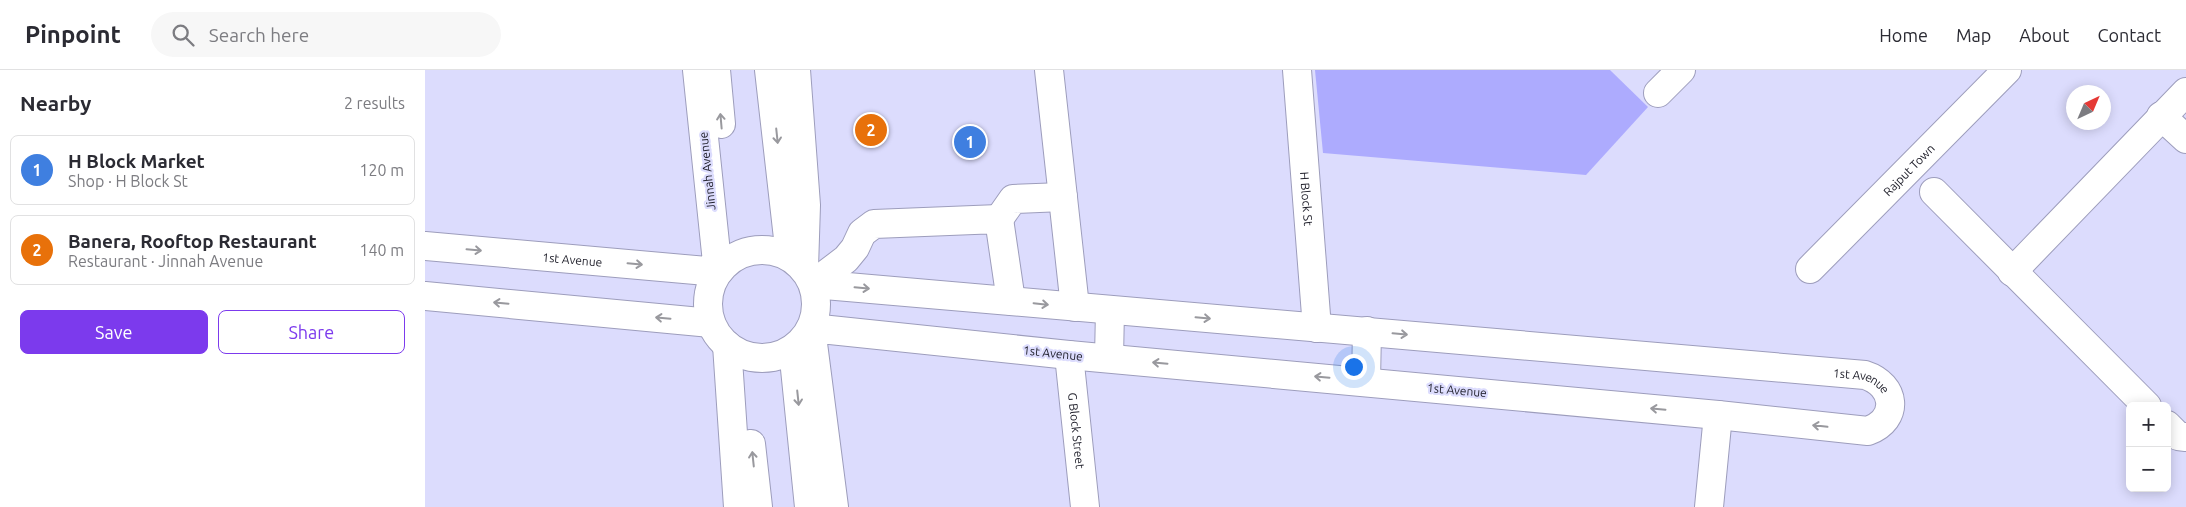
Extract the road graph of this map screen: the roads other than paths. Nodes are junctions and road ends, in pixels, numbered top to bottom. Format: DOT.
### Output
graph roads {
  1 [pos="697,70"];
  2 [pos="716,70"];
  3 [pos="769,70"];
  4 [pos="796,70"];
  5 [pos="1049,70"];
  6 [pos="1297,70"];
  7 [pos="1681,70"];
  8 [pos="2007,70"];
  9 [pos="2186,92"];
  10 [pos="1658,94"];
  11 [pos="2161,116"];
  12 [pos="2186,140"];
  13 [pos="1934,192"];
  14 [pos="1063,197"];
  15 [pos="999,218"];
  16 [pos="425,246"];
  17 [pos="726,264"];
  18 [pos="1810,269"];
  19 [pos="802,270"];
  20 [pos="2012,272"];
  21 [pos="425,296"];
  22 [pos="1011,301"];
  23 [pos="1075,308"];
  24 [pos="1110,310"];
  25 [pos="711,323"];
  26 [pos="811,328"];
  27 [pos="1317,328"];
  28 [pos="1367,331"];
  29 [pos="793,349"];
  30 [pos="734,350"];
  31 [pos="1069,355"];
  32 [pos="1109,358"];
  33 [pos="1366,381"];
  34 [pos="2143,402"];
  35 [pos="1719,415"];
  36 [pos="2171,430"];
  37 [pos="2186,437"];
  38 [pos="738,507"];
  39 [pos="758,507"];
  40 [pos="809,507"];
  41 [pos="834,507"];
  42 [pos="1085,507"];
  43 [pos="1709,507"];
  1 -- 17 [label="street, Jinnah Avenue"];
  17 -- 2 [label="street, Jinnah Avenue, one-way"];
  3 -- 19 [label="street, one-way"];
  4 -- 19 [label="street"];
  5 -- 14 [label="street"];
  6 -- 27 [label="street, H Block St"];
  7 -- 10 [label="street"];
  8 -- 18 [label="street, Rajput Town"];
  9 -- 11 [label="street"];
  11 -- 12 [label="street"];
  11 -- 20 [label="street"];
  13 -- 20 [label="street"];
  14 -- 15 [label="street"];
  14 -- 23 [label="street"];
  15 -- 19 [label="street"];
  15 -- 22 [label="street"];
  16 -- 17 [label="street, 1st Avenue, one-way"];
  17 -- 19 [label="street"];
  17 -- 25 [label="street"];
  19 -- 22 [label="street, 1st Avenue, one-way"];
  19 -- 26 [label="street"];
  20 -- 34 [label="street"];
  25 -- 21 [label="street, one-way"];
  22 -- 23 [label="street, 1st Avenue, one-way"];
  23 -- 24 [label="street, 1st Avenue"];
  24 -- 27 [label="street, 1st Avenue, one-way"];
  24 -- 32 [label="street"];
  25 -- 30 [label="street"];
  26 -- 29 [label="street"];
  26 -- 31 [label="street, 1st Avenue"];
  26 -- 41 [label="street"];
  27 -- 28 [label="street, 1st Avenue"];
  28 -- 33 [label="street"];
  28 -- 35 [label="street, 1st Avenue, one-way"];
  29 -- 30 [label="street"];
  29 -- 40 [label="street, one-way"];
  30 -- 38 [label="street"];
  39 -- 30 [label="street, one-way"];
  31 -- 32 [label="street, 1st Avenue"];
  31 -- 42 [label="street, G Block Street"];
  33 -- 32 [label="street, 1st Avenue, one-way"];
  35 -- 33 [label="street, 1st Avenue, one-way"];
  35 -- 43 [label="street"];
  36 -- 37 [label="street"];
}
